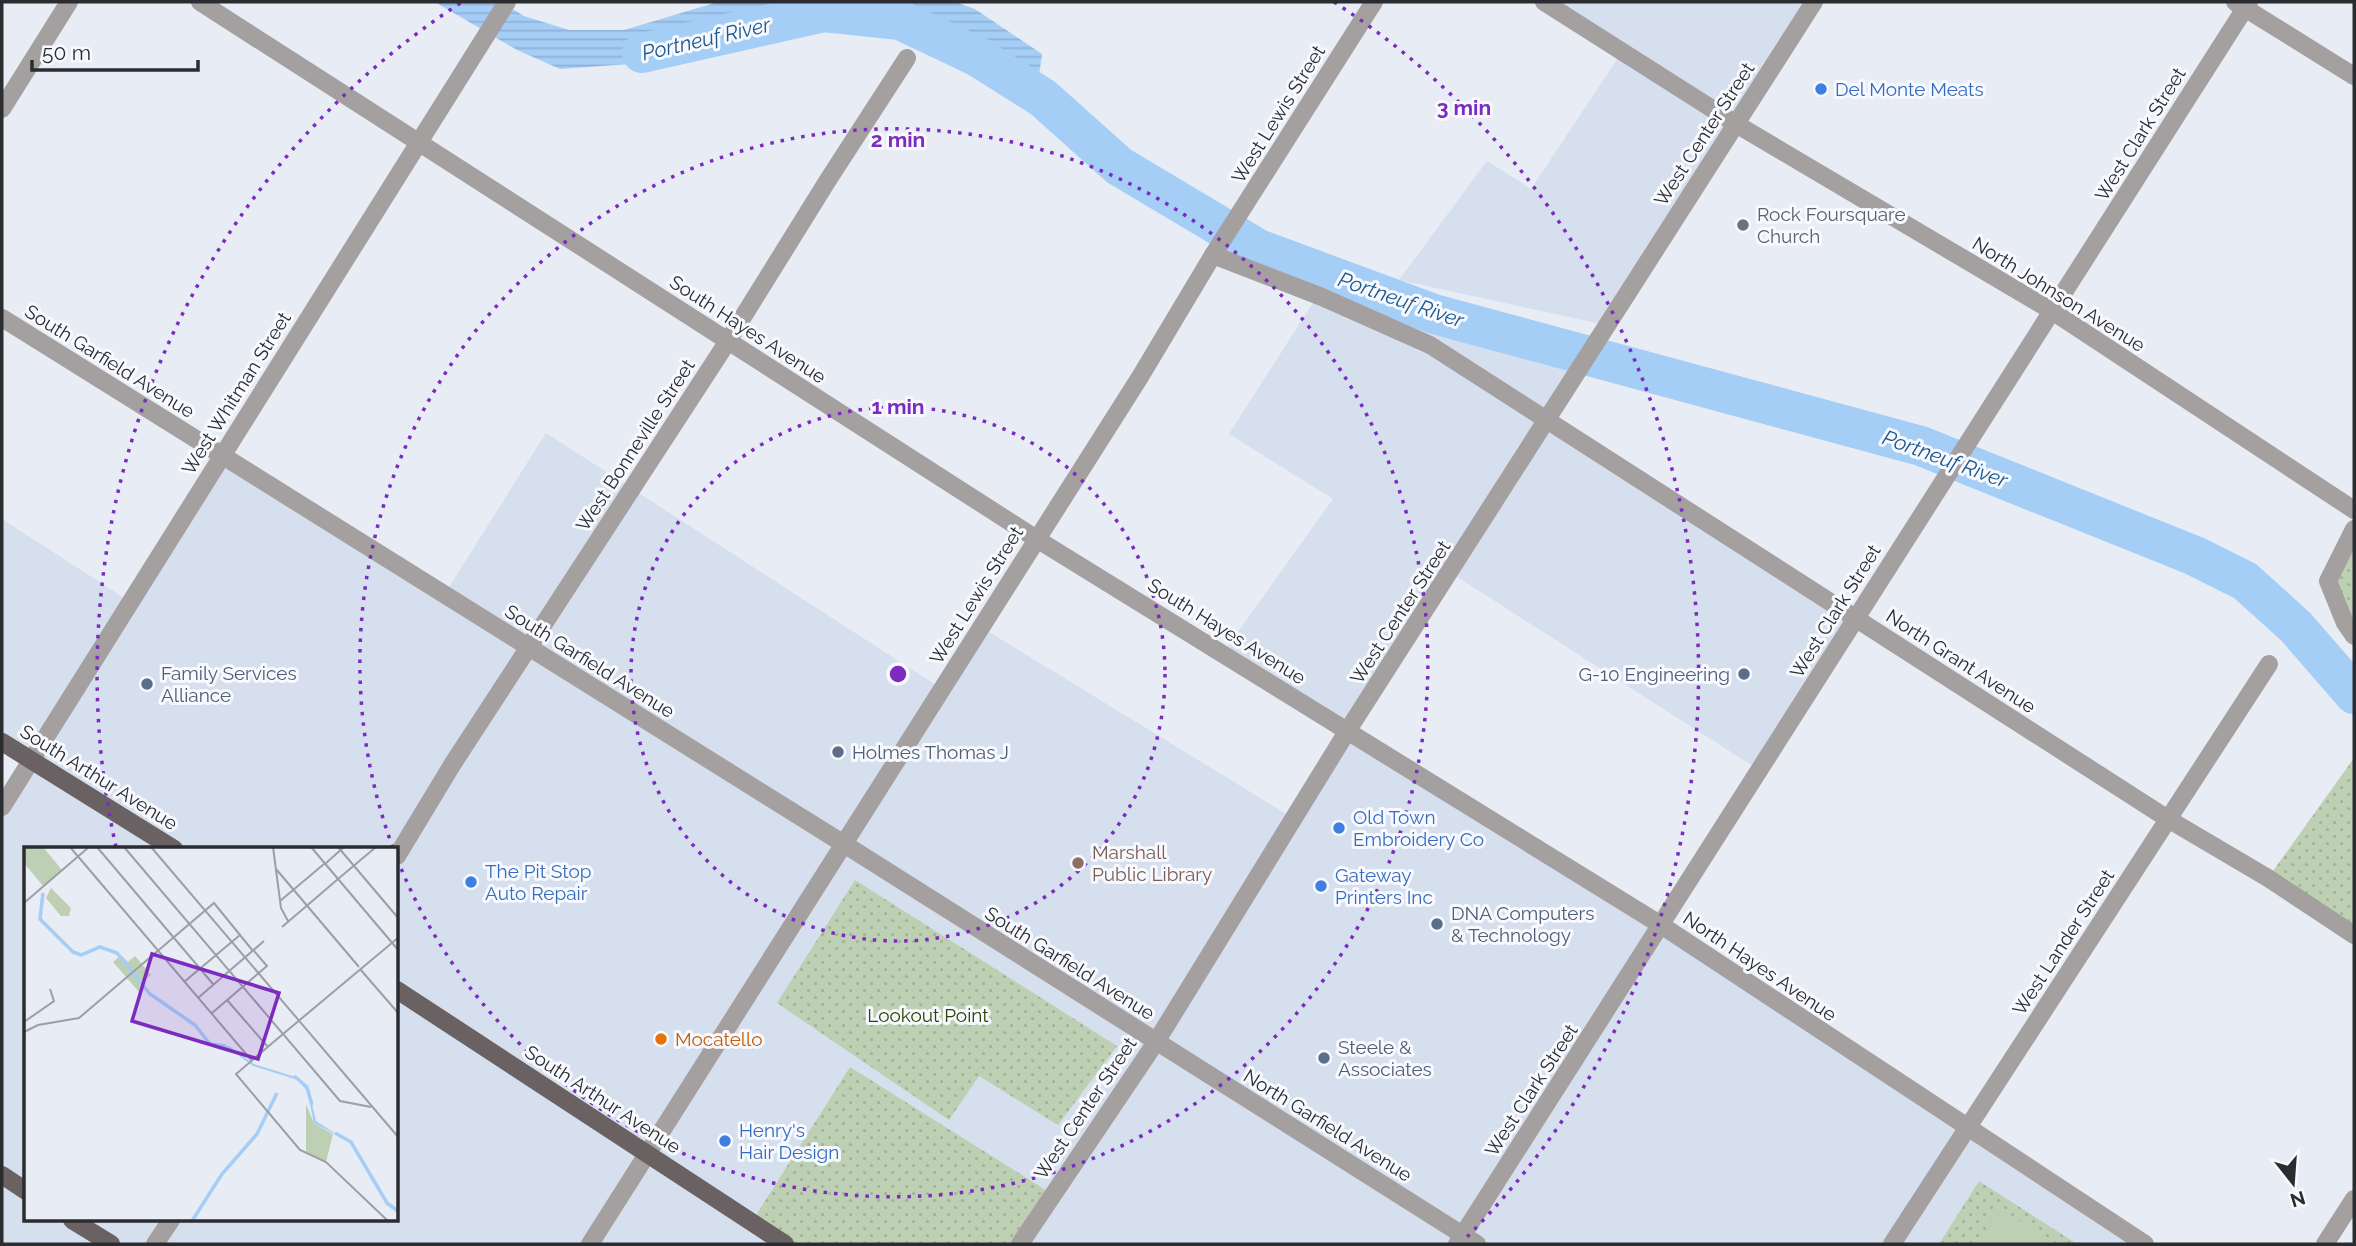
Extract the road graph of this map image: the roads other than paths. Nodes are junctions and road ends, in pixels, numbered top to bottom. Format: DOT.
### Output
graph roads {
  1 [pos="69,2"];
  2 [pos="200,2"];
  3 [pos="507,2"];
  4 [pos="1374,2"];
  5 [pos="1544,2"];
  6 [pos="1814,2"];
  7 [pos="2243,4"];
  8 [pos="907,58"];
  9 [pos="2354,76"];
  10 [pos="2,108"];
  11 [pos="1736,124"];
  12 [pos="419,142"];
  13 [pos="1213,255"];
  14 [pos="2052,311"];
  15 [pos="2,318"];
  16 [pos="728,341"];
  17 [pos="1545,420"];
  18 [pos="221,455"];
  19 [pos="2354,510"];
  20 [pos="2354,529"];
  21 [pos="1035,538"];
  22 [pos="1855,618"];
  23 [pos="2354,636"];
  24 [pos="529,647"];
  25 [pos="2269,664"];
  26 [pos="1348,730"];
  27 [pos="2,742"];
  28 [pos="32,760"];
  29 [pos="2,807"];
  30 [pos="2168,818"];
  31 [pos="844,844"];
  32 [pos="171,847"];
  33 [pos="399,853"];
  34 [pos="1661,925"];
  35 [pos="2354,935"];
  36 [pos="399,991"];
  37 [pos="1156,1042"];
  38 [pos="1968,1127"];
  39 [pos="647,1153"];
  40 [pos="2,1175"];
  41 [pos="24,1190"];
  42 [pos="2354,1199"];
  43 [pos="75,1222"];
  44 [pos="170,1222"];
  45 [pos="1466,1241"];
  46 [pos="111,1244"];
  47 [pos="155,1244"];
  48 [pos="590,1244"];
  49 [pos="785,1244"];
  50 [pos="1020,1244"];
  51 [pos="1892,1244"];
  52 [pos="2144,1244"];
  53 [pos="2325,1244"];
  1 -- 10 [label="street"];
  2 -- 12 [label="street, South Hayes Avenue"];
  3 -- 12 [label="street, West Whitman Street"];
  4 -- 13 [label="street, West Lewis Street"];
  5 -- 11 [label="street, North Johnson Avenue"];
  6 -- 11 [label="street, West Center Street"];
  7 -- 9 [label="street"];
  7 -- 14 [label="street, West Clark Street"];
  8 -- 16 [label="street, West Bonneville Street"];
  11 -- 14 [label="street, North Johnson Avenue"];
  11 -- 17 [label="street, West Center Street"];
  12 -- 16 [label="street, South Hayes Avenue"];
  12 -- 18 [label="street, West Whitman Street"];
  13 -- 17 [label="street, North Grant Avenue"];
  13 -- 21 [label="street, West Lewis Street"];
  14 -- 19 [label="street, North Johnson Avenue"];
  14 -- 22 [label="street, West Clark Street"];
  15 -- 18 [label="street, South Garfield Avenue"];
  16 -- 21 [label="street, South Hayes Avenue"];
  16 -- 24 [label="street, West Bonneville Street"];
  17 -- 22 [label="street, North Grant Avenue"];
  17 -- 26 [label="street, West Center Street"];
  18 -- 24 [label="street, South Garfield Avenue"];
  18 -- 28 [label="street, West Whitman Street"];
  20 -- 23 [label="street"];
  21 -- 26 [label="street, South Hayes Avenue"];
  21 -- 31 [label="street, West Lewis Street"];
  22 -- 30 [label="street, North Grant Avenue"];
  22 -- 34 [label="street, West Clark Street"];
  24 -- 31 [label="street, South Garfield Avenue"];
  24 -- 33 [label="street, West Bonneville Street"];
  25 -- 30 [label="street, West Lander Street"];
  26 -- 34 [label="street, North Hayes Avenue"];
  26 -- 37 [label="street, West Center Street"];
  27 -- 28 [label="main road, South Arthur Avenue"];
  28 -- 29 [label="street, West Whitman Street"];
  28 -- 32 [label="main road, South Arthur Avenue"];
  30 -- 35 [label="street, North Grant Avenue"];
  30 -- 38 [label="street, West Lander Street"];
  31 -- 37 [label="street, South Garfield Avenue"];
  31 -- 39 [label="street, West Lewis Street"];
  34 -- 38 [label="street, North Hayes Avenue"];
  34 -- 45 [label="street, West Clark Street"];
  36 -- 39 [label="main road, South Arthur Avenue"];
  37 -- 45 [label="street, North Garfield Avenue"];
  37 -- 50 [label="street, West Center Street"];
  38 -- 51 [label="street, West Lander Street"];
  38 -- 52 [label="street, North Hayes Avenue"];
  39 -- 48 [label="street, West Lewis Street"];
  39 -- 49 [label="main road, South Arthur Avenue"];
  40 -- 41 [label="main road"];
  42 -- 53 [label="street"];
  43 -- 46 [label="main road"];
  44 -- 47 [label="street"];
}
